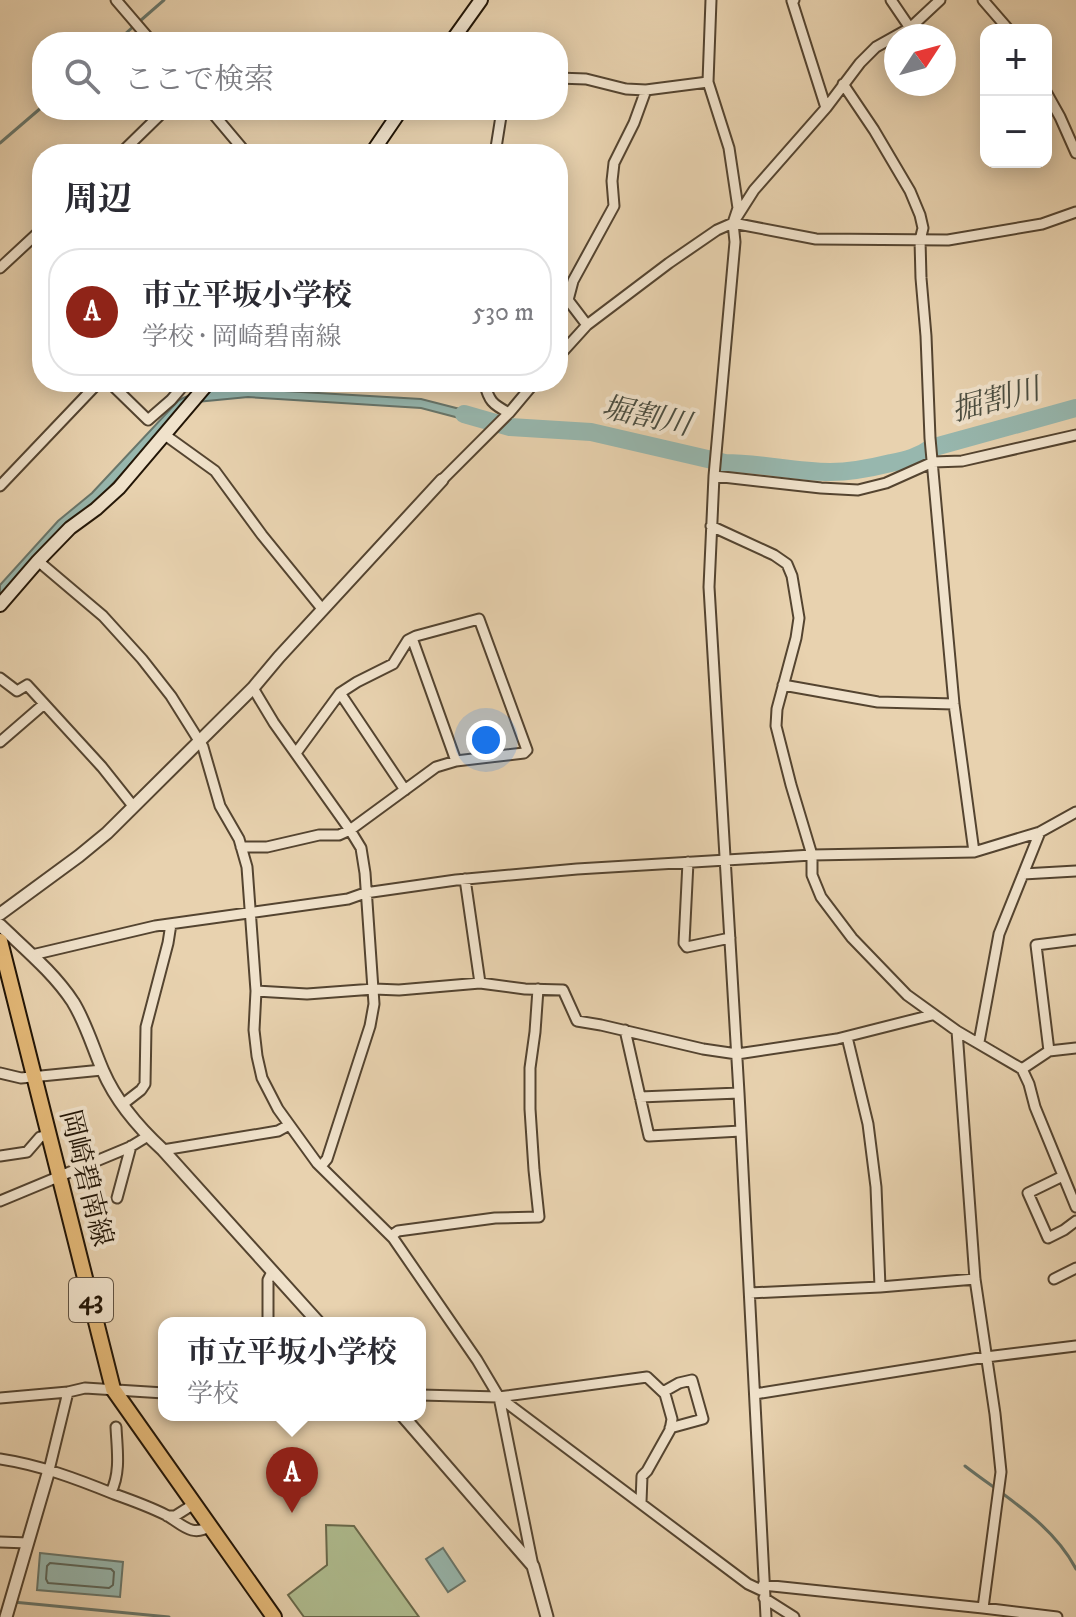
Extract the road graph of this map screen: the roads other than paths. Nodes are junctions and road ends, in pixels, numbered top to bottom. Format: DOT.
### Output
graph roads {
  1 [pos="116,0"];
  2 [pos="481,0"];
  3 [pos="711,0"];
  4 [pos="794,0"];
  5 [pos="891,0"];
  6 [pos="940,0"];
  7 [pos="983,0"];
  8 [pos="907,24"];
  9 [pos="914,24"];
  10 [pos="1004,24"];
  11 [pos="143,32"];
  12 [pos="458,32"];
  13 [pos="884,43"];
  14 [pos="568,78"];
  15 [pos="708,82"];
  16 [pos="843,84"];
  17 [pos="646,90"];
  18 [pos="1048,96"];
  19 [pos="826,108"];
  20 [pos="155,120"];
  21 [pos="218,120"];
  22 [pos="394,120"];
  23 [pos="500,120"];
  24 [pos="130,144"];
  25 [pos="239,144"];
  26 [pos="378,144"];
  27 [pos="497,144"];
  28 [pos="1076,153"];
  29 [pos="1076,212"];
  30 [pos="733,223"];
  31 [pos="32,238"];
  32 [pos="920,240"];
  33 [pos="0,268"];
  34 [pos="587,325"];
  35 [pos="568,346"];
  36 [pos="89,392"];
  37 [pos="119,392"];
  38 [pos="178,392"];
  39 [pos="201,392"];
  40 [pos="487,392"];
  41 [pos="527,392"];
  42 [pos="509,413"];
  43 [pos="165,435"];
  44 [pos="1076,435"];
  45 [pos="933,462"];
  46 [pos="714,476"];
  47 [pos="442,480"];
  48 [pos="0,486"];
  49 [pos="711,526"];
  50 [pos="38,561"];
  51 [pos="0,605"];
  52 [pos="323,610"];
  53 [pos="412,638"];
  54 [pos="0,678"];
  55 [pos="783,685"];
  56 [pos="253,688"];
  57 [pos="340,693"];
  58 [pos="44,704"];
  59 [pos="954,704"];
  60 [pos="199,741"];
  61 [pos="0,742"];
  62 [pos="296,753"];
  63 [pos="456,761"];
  64 [pos="405,790"];
  65 [pos="133,806"];
  66 [pos="1076,812"];
  67 [pos="350,830"];
  68 [pos="1040,832"];
  69 [pos="241,847"];
  70 [pos="974,852"];
  71 [pos="812,855"];
  72 [pos="726,860"];
  73 [pos="688,862"];
  74 [pos="1076,871"];
  75 [pos="1023,874"];
  76 [pos="465,879"];
  77 [pos="365,893"];
  78 [pos="252,913"];
  79 [pos="0,914"];
  80 [pos="171,924"];
  81 [pos="0,925"];
  82 [pos="730,938"];
  83 [pos="1076,940"];
  84 [pos="0,941"];
  85 [pos="32,955"];
  86 [pos="2,957"];
  87 [pos="480,983"];
  88 [pos="374,989"];
  89 [pos="538,989"];
  90 [pos="256,991"];
  91 [pos="932,1015"];
  92 [pos="625,1030"];
  93 [pos="957,1031"];
  94 [pos="847,1037"];
  95 [pos="979,1042"];
  96 [pos="1076,1048"];
  97 [pos="1049,1051"];
  98 [pos="737,1054"];
  99 [pos="1022,1069"];
  100 [pos="102,1070"];
  101 [pos="0,1073"];
  102 [pos="34,1077"];
  103 [pos="739,1093"];
  104 [pos="640,1097"];
  105 [pos="123,1104"];
  106 [pos="289,1125"];
  107 [pos="741,1131"];
  108 [pos="48,1135"];
  109 [pos="148,1136"];
  110 [pos="131,1146"];
  111 [pos="163,1150"];
  112 [pos="0,1156"];
  113 [pos="321,1166"];
  114 [pos="58,1176"];
  115 [pos="1063,1176"];
  116 [pos="117,1198"];
  117 [pos="0,1201"];
  118 [pos="1076,1207"];
  119 [pos="1076,1221"];
  120 [pos="391,1236"];
  121 [pos="1076,1268"];
  122 [pos="272,1272"];
  123 [pos="975,1279"];
  124 [pos="1054,1279"];
  125 [pos="880,1287"];
  126 [pos="750,1293"];
  127 [pos="268,1317"];
  128 [pos="313,1317"];
  129 [pos="1076,1346"];
  130 [pos="986,1357"];
  131 [pos="113,1389"];
  132 [pos="68,1392"];
  133 [pos="663,1392"];
  134 [pos="158,1393"];
  135 [pos="755,1394"];
  136 [pos="426,1395"];
  137 [pos="499,1397"];
  138 [pos="0,1398"];
  139 [pos="407,1421"];
  140 [pos="116,1427"];
  141 [pos="670,1428"];
  142 [pos="0,1459"];
  143 [pos="49,1470"];
  144 [pos="111,1492"];
  145 [pos="641,1502"];
  146 [pos="194,1504"];
  147 [pos="167,1516"];
  148 [pos="210,1526"];
  149 [pos="0,1542"];
  150 [pos="28,1543"];
  151 [pos="533,1566"];
  152 [pos="763,1591"];
  153 [pos="983,1608"];
  154 [pos="6,1617"];
  155 [pos="274,1617"];
  156 [pos="547,1617"];
  157 [pos="766,1617"];
  158 [pos="794,1617"];
  159 [pos="1057,1617"];
  1 -- 11 [label="street"];
  2 -- 12 [label="main road"];
  3 -- 15 [label="street"];
  4 -- 19 [label="street"];
  5 -- 8 [label="street"];
  6 -- 9 [label="street"];
  7 -- 10 [label="street"];
  13 -- 16 [label="street"];
  14 -- 17 [label="street"];
  15 -- 17 [label="street"];
  15 -- 30 [label="street"];
  16 -- 19 [label="street"];
  16 -- 32 [label="street"];
  17 -- 34 [label="street"];
  18 -- 28 [label="street"];
  19 -- 30 [label="street"];
  20 -- 24 [label="street"];
  21 -- 25 [label="street"];
  22 -- 26 [label="main road"];
  23 -- 27 [label="street"];
  29 -- 32 [label="street"];
  30 -- 32 [label="street"];
  30 -- 34 [label="street"];
  30 -- 46 [label="street"];
  31 -- 33 [label="street"];
  32 -- 45 [label="street"];
  34 -- 35 [label="street"];
  36 -- 48 [label="street"];
  37 -- 38 [label="street"];
  39 -- 43 [label="main road"];
  40 -- 42 [label="street"];
  41 -- 42 [label="street"];
  42 -- 47 [label="street"];
  43 -- 50 [label="main road"];
  43 -- 52 [label="street"];
  44 -- 45 [label="street"];
  45 -- 46 [label="street"];
  45 -- 59 [label="street"];
  46 -- 49 [label="street"];
  47 -- 52 [label="street"];
  49 -- 55 [label="street"];
  49 -- 72 [label="street"];
  50 -- 51 [label="main road"];
  50 -- 60 [label="street"];
  52 -- 56 [label="street"];
  53 -- 57 [label="street"];
  53 -- 63 [label="street"];
  53 -- 63 [label="street"];
  54 -- 58 [label="street"];
  55 -- 59 [label="street"];
  55 -- 71 [label="street"];
  56 -- 60 [label="street"];
  56 -- 62 [label="street"];
  57 -- 62 [label="street"];
  57 -- 64 [label="street"];
  58 -- 61 [label="street"];
  58 -- 65 [label="street"];
  59 -- 70 [label="street"];
  60 -- 65 [label="street"];
  60 -- 69 [label="street"];
  62 -- 67 [label="street"];
  63 -- 64 [label="street"];
  64 -- 67 [label="street"];
  65 -- 79 [label="street"];
  66 -- 68 [label="street"];
  67 -- 69 [label="street"];
  67 -- 77 [label="street"];
  68 -- 70 [label="street"];
  68 -- 75 [label="street"];
  69 -- 78 [label="street"];
  70 -- 71 [label="street"];
  71 -- 72 [label="street"];
  71 -- 91 [label="street"];
  72 -- 73 [label="street"];
  72 -- 82 [label="street"];
  73 -- 76 [label="street"];
  73 -- 82 [label="street"];
  74 -- 75 [label="street"];
  75 -- 95 [label="street"];
  76 -- 77 [label="street"];
  76 -- 87 [label="street"];
  77 -- 78 [label="street"];
  77 -- 88 [label="street"];
  78 -- 80 [label="street"];
  78 -- 90 [label="street"];
  80 -- 85 [label="street"];
  80 -- 105 [label="street"];
  81 -- 85 [label="street"];
  82 -- 98 [label="street"];
  83 -- 97 [label="street"];
  84 -- 86 [label="main road, 岡崎碧南線 / 43"];
  85 -- 100 [label="street"];
  86 -- 102 [label="main road, 岡崎碧南線 / 43"];
  87 -- 88 [label="street"];
  87 -- 89 [label="street"];
  88 -- 90 [label="street"];
  88 -- 113 [label="street"];
  89 -- 92 [label="street"];
  89 -- 120 [label="street"];
  90 -- 106 [label="street"];
  91 -- 93 [label="street"];
  91 -- 94 [label="street"];
  92 -- 98 [label="street"];
  92 -- 104 [label="street"];
  93 -- 95 [label="street"];
  93 -- 123 [label="street"];
  94 -- 98 [label="street"];
  94 -- 125 [label="street"];
  95 -- 99 [label="street"];
  96 -- 97 [label="street"];
  97 -- 99 [label="street"];
  98 -- 103 [label="street"];
  99 -- 115 [label="street"];
  100 -- 102 [label="street"];
  100 -- 105 [label="street"];
  101 -- 102 [label="street"];
  102 -- 108 [label="main road, 岡崎碧南線 / 43"];
  103 -- 104 [label="street"];
  103 -- 107 [label="street"];
  104 -- 107 [label="street"];
  105 -- 109 [label="street"];
  106 -- 111 [label="street"];
  106 -- 113 [label="street"];
  107 -- 126 [label="street"];
  108 -- 112 [label="street"];
  108 -- 114 [label="main road, 岡崎碧南線 / 43"];
  109 -- 110 [label="street"];
  109 -- 111 [label="street"];
  110 -- 114 [label="street"];
  110 -- 116 [label="street"];
  111 -- 122 [label="street"];
  113 -- 120 [label="street"];
  114 -- 117 [label="street"];
  114 -- 131 [label="main road, 岡崎碧南線 / 43"];
  115 -- 118 [label="street"];
  115 -- 119 [label="street"];
  120 -- 137 [label="street"];
  121 -- 124 [label="street"];
  122 -- 127 [label="street"];
  122 -- 128 [label="street"];
  123 -- 125 [label="street"];
  123 -- 130 [label="street"];
  125 -- 126 [label="street"];
  126 -- 135 [label="street"];
  129 -- 130 [label="street"];
  130 -- 135 [label="street"];
  130 -- 153 [label="street"];
  131 -- 132 [label="street"];
  131 -- 134 [label="street"];
  131 -- 146 [label="main road, 岡崎碧南線 / 43"];
  132 -- 138 [label="street"];
  132 -- 143 [label="street"];
  133 -- 137 [label="street"];
  133 -- 141 [label="street"];
  133 -- 141 [label="street"];
  135 -- 152 [label="street"];
  136 -- 137 [label="street"];
  137 -- 145 [label="street"];
  137 -- 151 [label="street"];
  139 -- 151 [label="street"];
  140 -- 144 [label="street"];
  141 -- 145 [label="street"];
  142 -- 143 [label="street"];
  143 -- 144 [label="street"];
  143 -- 150 [label="street"];
  144 -- 147 [label="street"];
  145 -- 152 [label="street"];
  146 -- 147 [label="street"];
  146 -- 148 [label="main road, 岡崎碧南線 / 43"];
  147 -- 148 [label="street"];
  148 -- 155 [label="main road, 岡崎碧南線 / 43"];
  149 -- 150 [label="street"];
  150 -- 154 [label="street"];
  151 -- 156 [label="street"];
  152 -- 153 [label="street"];
  152 -- 157 [label="street"];
  152 -- 158 [label="street"];
  153 -- 159 [label="street"];
}
